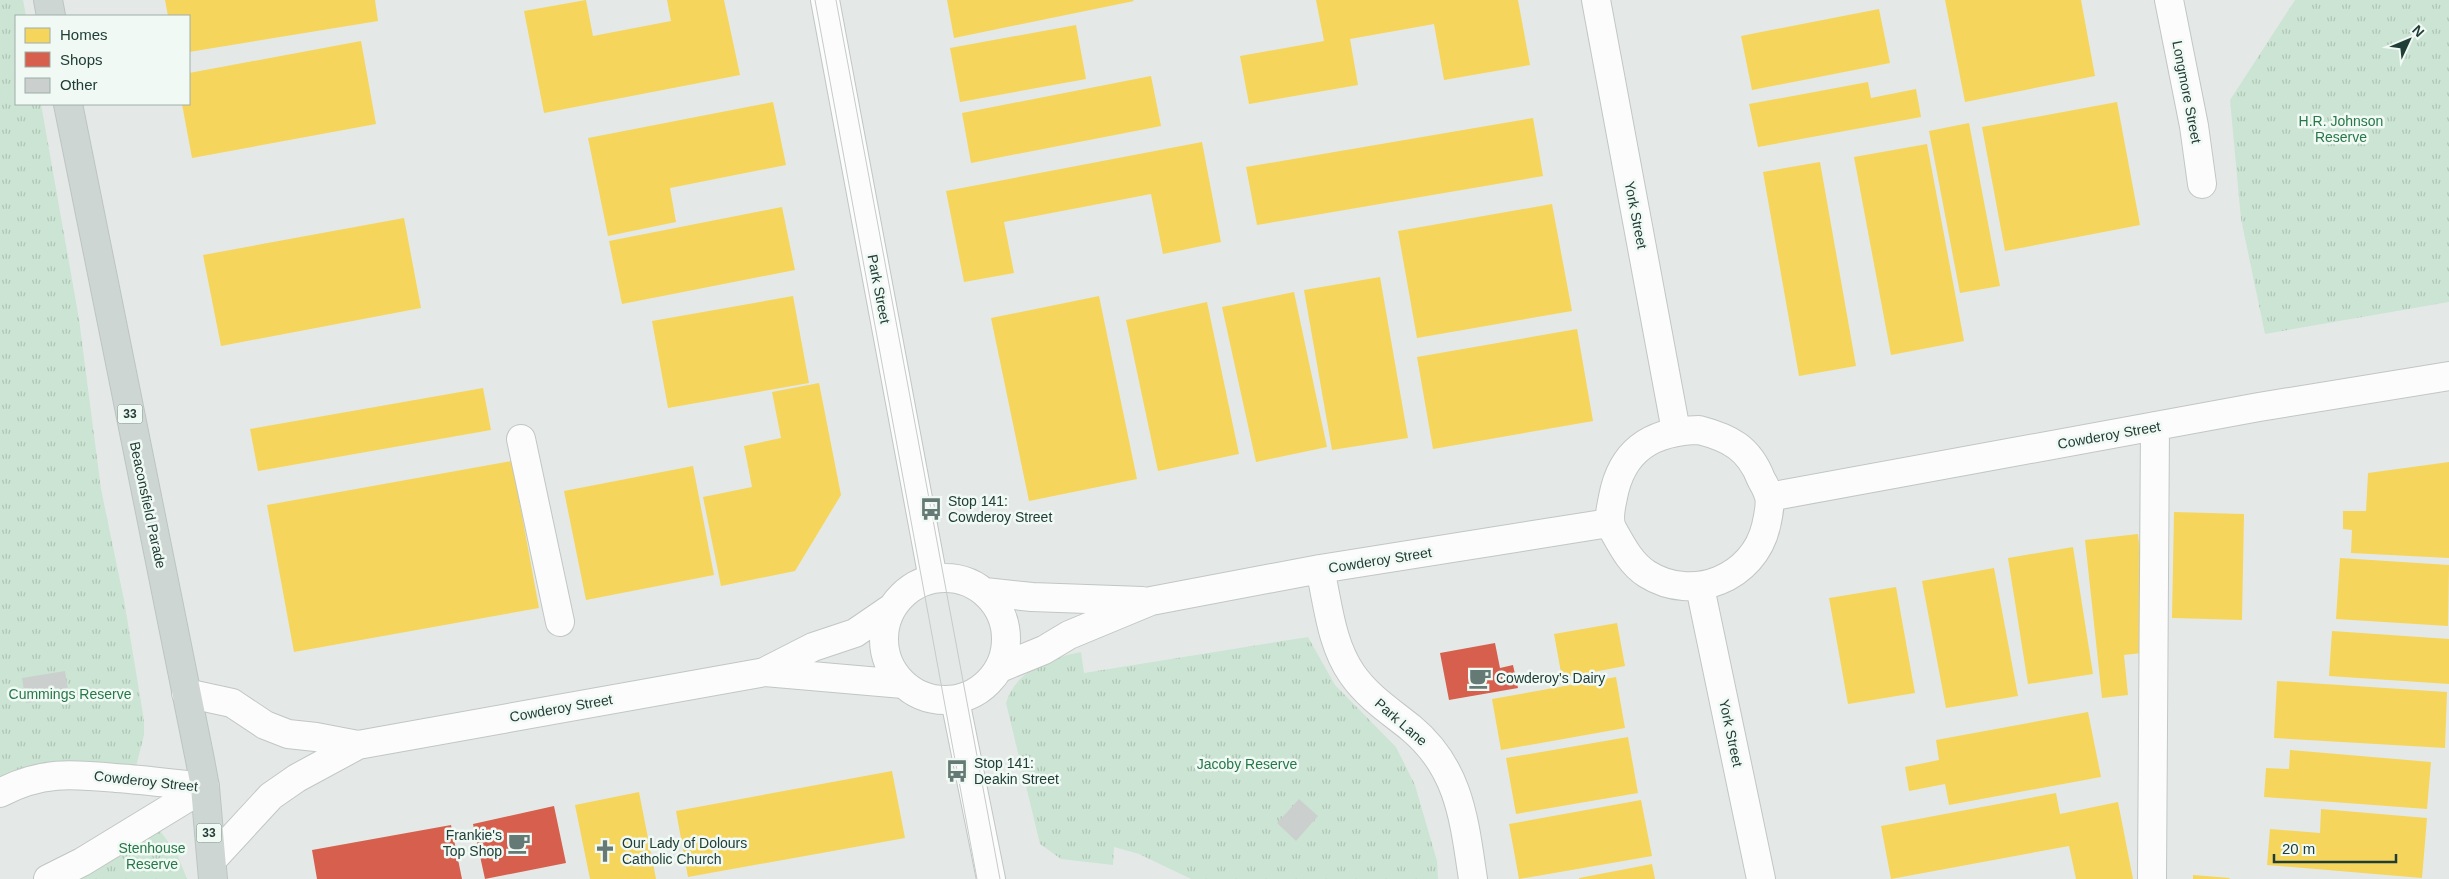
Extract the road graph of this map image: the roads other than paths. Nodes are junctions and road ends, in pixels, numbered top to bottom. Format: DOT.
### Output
graph roads {
  1 [pos="48,0"];
  2 [pos="825,0"];
  3 [pos="1596,0"];
  4 [pos="2169,0"];
  5 [pos="51,15"];
  6 [pos="68,105"];
  7 [pos="2202,184"];
  8 [pos="2449,376"];
  9 [pos="2155,426"];
  10 [pos="1676,431"];
  11 [pos="520,438"];
  12 [pos="1769,497"];
  13 [pos="1609,523"];
  14 [pos="1320,569"];
  15 [pos="933,579"];
  16 [pos="1700,587"];
  17 [pos="985,592"];
  18 [pos="1151,601"];
  19 [pos="893,608"];
  20 [pos="560,622"];
  21 [pos="1000,668"];
  22 [pos="765,672"];
  23 [pos="903,684"];
  24 [pos="186,693"];
  25 [pos="955,700"];
  26 [pos="358,745"];
  27 [pos="205,787"];
  28 [pos="0,793"];
  29 [pos="213,869"];
  30 [pos="48,879"];
  31 [pos="991,879"];
  32 [pos="1472,879"];
  33 [pos="1761,879"];
  34 [pos="2152,879"];
  1 -- 5 [label="main road"];
  2 -- 15 [label="street, Park Street"];
  3 -- 10 [label="street, York Street"];
  4 -- 7 [label="street, Longmore Street"];
  6 -- 24 [label="main road, Beaconsfield Parade / 33"];
  8 -- 9 [label="street, Cowderoy Street"];
  9 -- 12 [label="street, Cowderoy Street"];
  9 -- 34 [label="street"];
  10 -- 12 [label="street"];
  10 -- 13 [label="street"];
  11 -- 20 [label="street"];
  12 -- 16 [label="street"];
  13 -- 14 [label="street, Cowderoy Street"];
  13 -- 16 [label="street"];
  14 -- 18 [label="street, Cowderoy Street"];
  14 -- 32 [label="street, Park Lane"];
  15 -- 17 [label="street"];
  15 -- 19 [label="street"];
  16 -- 33 [label="street, York Street"];
  17 -- 18 [label="street, Cowderoy Street"];
  17 -- 21 [label="street"];
  18 -- 21 [label="street, Cowderoy Street"];
  19 -- 22 [label="street, Cowderoy Street"];
  19 -- 23 [label="street"];
  21 -- 25 [label="street"];
  22 -- 23 [label="street, Cowderoy Street"];
  22 -- 26 [label="street, Cowderoy Street"];
  23 -- 25 [label="street"];
  24 -- 26 [label="street, Cowderoy Street"];
  24 -- 27 [label="main road, Beaconsfield Parade / 33"];
  25 -- 31 [label="street"];
  26 -- 29 [label="street, Cowderoy Street"];
  27 -- 28 [label="street, Cowderoy Street"];
  27 -- 29 [label="main road, Beaconsfield Parade / 33"];
  27 -- 30 [label="street, Cowderoy Street"];
}
